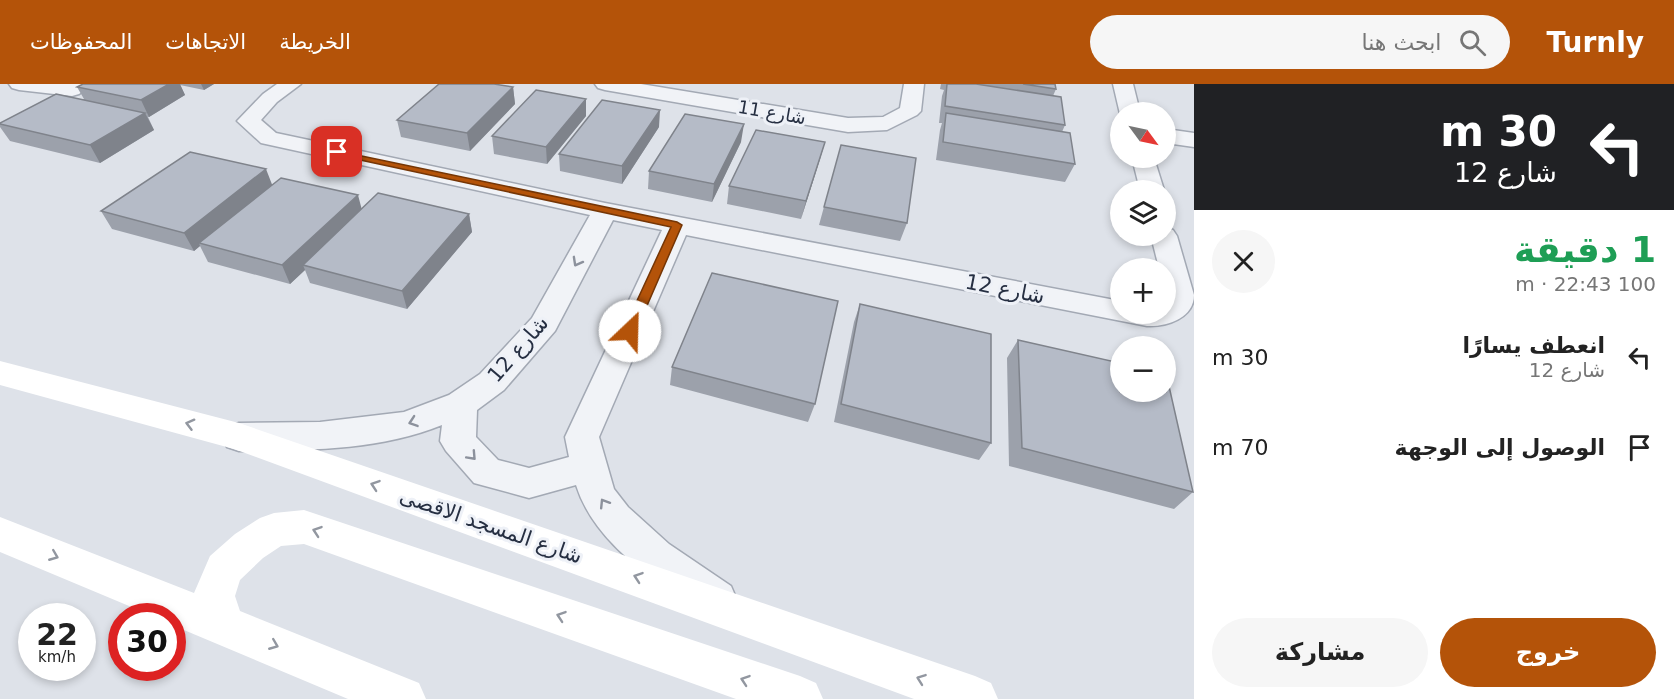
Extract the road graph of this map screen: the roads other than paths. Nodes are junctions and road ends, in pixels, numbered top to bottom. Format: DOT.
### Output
graph roads {
  1 [pos="19,84"];
  2 [pos="82,84"];
  3 [pos="291,84"];
  4 [pos="605,84"];
  5 [pos="914,84"];
  6 [pos="1123,84"];
  7 [pos="1128,102"];
  8 [pos="1176,137"];
  9 [pos="1194,140"];
  10 [pos="605,211"];
  11 [pos="677,225"];
  12 [pos="1176,281"];
  13 [pos="1176,307"];
  14 [pos="1110,309"];
  15 [pos="0,373"];
  16 [pos="461,404"];
  17 [pos="238,437"];
  18 [pos="589,467"];
  19 [pos="0,534"];
  20 [pos="728,609"];
  21 [pos="223,625"];
  22 [pos="403,699"];
  23 [pos="800,699"];
  24 [pos="975,699"];
  1 -- 2 [label="street"];
  3 -- 10 [label="street, شارع 12"];
  4 -- 5 [label="street, شارع 11"];
  6 -- 7 [label="street"];
  8 -- 9 [label="street"];
  10 -- 11 [label="street, شارع 12"];
  10 -- 16 [label="street, شارع 12, one-way"];
  11 -- 14 [label="street, شارع 12"];
  11 -- 18 [label="street"];
  12 -- 13 [label="street"];
  17 -- 15 [label="main road, شارع المسجد الاقصى, one-way"];
  16 -- 17 [label="street, شارع 12, one-way"];
  16 -- 18 [label="street, one-way"];
  20 -- 17 [label="main road, شارع المسجد الاقصى, one-way"];
  20 -- 18 [label="street, one-way"];
  19 -- 21 [label="main road, one-way"];
  24 -- 20 [label="main road, شارع المسجد الاقصى, one-way"];
  21 -- 22 [label="main road, one-way"];
  23 -- 21 [label="main road, one-way"];
}
